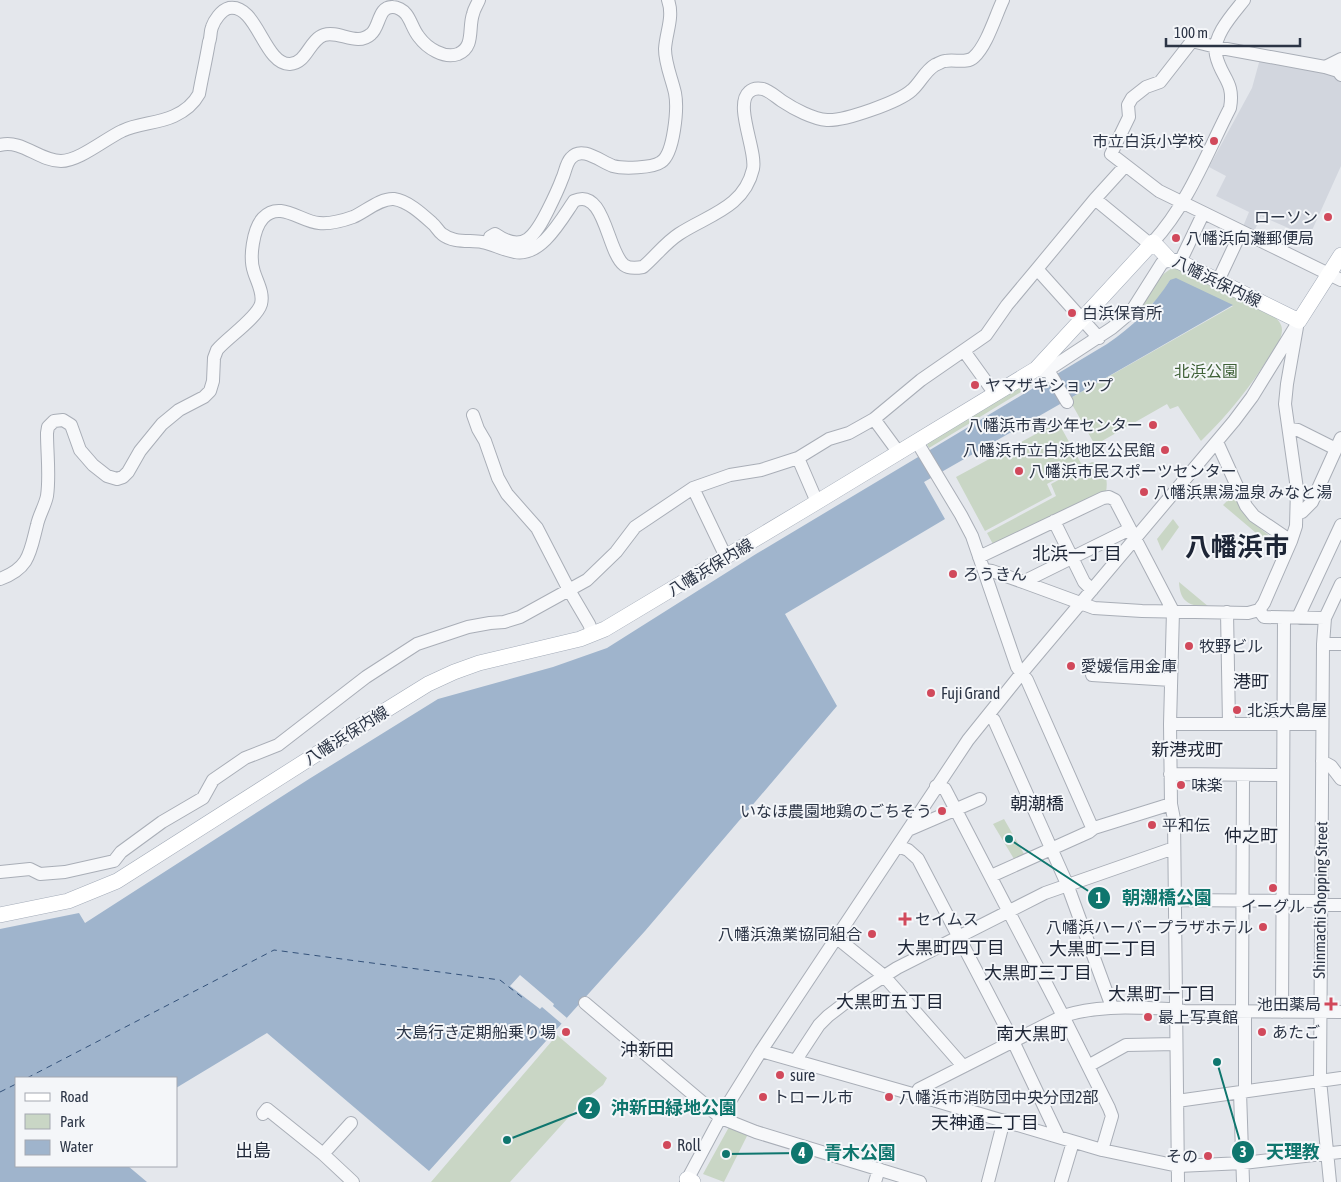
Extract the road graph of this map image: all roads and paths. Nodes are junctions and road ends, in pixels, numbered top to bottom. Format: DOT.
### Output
graph roads {
  1 [pos="479,0"];
  2 [pos="668,0"];
  3 [pos="1003,0"];
  4 [pos="1244,0"];
  5 [pos="1216,47"];
  6 [pos="1341,58"];
  7 [pos="1325,67"];
  8 [pos="1341,75"];
  9 [pos="0,145"];
  10 [pos="1125,166"];
  11 [pos="1095,199"];
  12 [pos="1182,203"];
  13 [pos="1203,214"];
  14 [pos="1241,232"];
  15 [pos="489,243"];
  16 [pos="1152,243"];
  17 [pos="1341,256"];
  18 [pos="1175,261"];
  19 [pos="1037,269"];
  20 [pos="1335,277"];
  21 [pos="1218,281"];
  22 [pos="1082,320"];
  23 [pos="1298,321"];
  24 [pos="1099,338"];
  25 [pos="964,350"];
  26 [pos="1045,371"];
  27 [pos="995,394"];
  28 [pos="1066,402"];
  29 [pos="474,415"];
  30 [pos="874,419"];
  31 [pos="1289,430"];
  32 [pos="1218,442"];
  33 [pos="1338,444"];
  34 [pos="920,446"];
  35 [pos="899,453"];
  36 [pos="798,458"];
  37 [pos="693,488"];
  38 [pos="817,502"];
  39 [pos="1297,512"];
  40 [pos="1054,521"];
  41 [pos="1341,525"];
  42 [pos="1133,534"];
  43 [pos="1291,540"];
  44 [pos="726,557"];
  45 [pos="979,557"];
  46 [pos="1072,558"];
  47 [pos="984,570"];
  48 [pos="0,579"];
  49 [pos="1023,582"];
  50 [pos="1341,584"];
  51 [pos="569,590"];
  52 [pos="1092,590"];
  53 [pos="1081,604"];
  54 [pos="1259,610"];
  55 [pos="1173,612"];
  56 [pos="1227,612"];
  57 [pos="1284,618"];
  58 [pos="1300,618"];
  59 [pos="1325,618"];
  60 [pos="593,634"];
  61 [pos="1323,644"];
  62 [pos="1341,644"];
  63 [pos="1021,674"];
  64 [pos="1092,675"];
  65 [pos="1171,680"];
  66 [pos="988,715"];
  67 [pos="1170,724"];
  68 [pos="1229,724"];
  69 [pos="1283,724"];
  70 [pos="1322,724"];
  71 [pos="1322,761"];
  72 [pos="1170,774"];
  73 [pos="1243,775"];
  74 [pos="1283,775"];
  75 [pos="1341,779"];
  76 [pos="936,786"];
  77 [pos="980,799"];
  78 [pos="1170,804"];
  79 [pos="956,810"];
  80 [pos="1094,828"];
  81 [pos="908,830"];
  82 [pos="898,846"];
  83 [pos="1174,848"];
  84 [pos="1051,849"];
  85 [pos="0,872"];
  86 [pos="991,876"];
  87 [pos="1067,884"];
  88 [pos="1175,900"];
  89 [pos="1242,900"];
  90 [pos="1282,900"];
  91 [pos="1320,903"];
  92 [pos="1341,905"];
  93 [pos="1009,912"];
  94 [pos="0,915"];
  95 [pos="837,938"];
  96 [pos="959,938"];
  97 [pos="884,976"];
  98 [pos="585,1004"];
  99 [pos="1112,1007"];
  100 [pos="1176,1008"];
  101 [pos="1319,1011"];
  102 [pos="1243,1012"];
  103 [pos="1282,1012"];
  104 [pos="1341,1012"];
  105 [pos="1063,1016"];
  106 [pos="1013,1041"];
  107 [pos="1176,1044"];
  108 [pos="761,1051"];
  109 [pos="796,1060"];
  110 [pos="963,1066"];
  111 [pos="1088,1066"];
  112 [pos="1341,1078"];
  113 [pos="1320,1080"];
  114 [pos="1242,1092"];
  115 [pos="916,1094"];
  116 [pos="1177,1101"];
  117 [pos="263,1114"];
  118 [pos="721,1118"];
  119 [pos="1004,1120"];
  120 [pos="350,1123"];
  121 [pos="1058,1136"];
  122 [pos="1074,1142"];
  123 [pos="1102,1150"];
  124 [pos="1341,1152"];
  125 [pos="1327,1153"];
  126 [pos="322,1154"];
  127 [pos="1243,1163"];
  128 [pos="1178,1166"];
  129 [pos="879,1169"];
  130 [pos="689,1181"];
  131 [pos="354,1182"];
  132 [pos="875,1182"];
  133 [pos="920,1182"];
  134 [pos="988,1182"];
  135 [pos="1061,1182"];
  136 [pos="1178,1182"];
  137 [pos="1243,1182"];
  138 [pos="1330,1182"];
  1 -- 9 [label="street"];
  2 -- 15 [label="street"];
  3 -- 15 [label="street"];
  4 -- 5 [label="street"];
  5 -- 7 [label="street"];
  5 -- 10 [label="street"];
  5 -- 12 [label="street"];
  6 -- 7 [label="street"];
  7 -- 8 [label="street"];
  10 -- 11 [label="street"];
  10 -- 12 [label="street"];
  11 -- 16 [label="street"];
  11 -- 19 [label="street"];
  12 -- 13 [label="street"];
  12 -- 16 [label="street"];
  13 -- 14 [label="street"];
  13 -- 18 [label="street"];
  14 -- 20 [label="street"];
  14 -- 21 [label="street"];
  15 -- 48 [label="street"];
  16 -- 18 [label="main road, 八幡浜保内線"];
  16 -- 22 [label="main road, 八幡浜保内線"];
  17 -- 20 [label="main road"];
  18 -- 21 [label="main road, 八幡浜保内線"];
  18 -- 24 [label="street"];
  19 -- 22 [label="street"];
  19 -- 25 [label="street"];
  20 -- 23 [label="main road"];
  21 -- 23 [label="main road, 八幡浜保内線"];
  22 -- 24 [label="street"];
  22 -- 26 [label="main road, 八幡浜保内線"];
  23 -- 31 [label="street"];
  23 -- 32 [label="street"];
  24 -- 26 [label="street"];
  25 -- 27 [label="street"];
  25 -- 30 [label="street"];
  26 -- 27 [label="main road, 八幡浜保内線"];
  26 -- 28 [label="street"];
  27 -- 34 [label="main road, 八幡浜保内線"];
  29 -- 51 [label="street"];
  30 -- 35 [label="street"];
  30 -- 36 [label="street"];
  31 -- 33 [label="street"];
  31 -- 39 [label="street"];
  32 -- 42 [label="street"];
  32 -- 43 [label="street"];
  33 -- 39 [label="street"];
  34 -- 35 [label="main road, 八幡浜保内線"];
  34 -- 45 [label="street"];
  35 -- 38 [label="main road, 八幡浜保内線"];
  36 -- 37 [label="street"];
  36 -- 38 [label="street"];
  37 -- 44 [label="street"];
  37 -- 51 [label="street"];
  38 -- 44 [label="main road, 八幡浜保内線"];
  39 -- 43 [label="street"];
  40 -- 42 [label="street"];
  40 -- 45 [label="street"];
  40 -- 46 [label="street"];
  41 -- 58 [label="street"];
  42 -- 46 [label="street"];
  42 -- 52 [label="street"];
  42 -- 55 [label="street"];
  43 -- 54 [label="street"];
  44 -- 60 [label="main road, 八幡浜保内線"];
  45 -- 47 [label="street"];
  46 -- 49 [label="street"];
  46 -- 52 [label="street"];
  47 -- 49 [label="street"];
  47 -- 63 [label="street"];
  49 -- 53 [label="street"];
  50 -- 59 [label="street"];
  51 -- 60 [label="street"];
  51 -- 85 [label="street"];
  52 -- 53 [label="street"];
  53 -- 55 [label="street"];
  53 -- 63 [label="street"];
  54 -- 56 [label="street"];
  54 -- 57 [label="street"];
  55 -- 56 [label="street"];
  55 -- 65 [label="street"];
  56 -- 68 [label="street"];
  57 -- 58 [label="street"];
  57 -- 69 [label="street"];
  58 -- 59 [label="street"];
  59 -- 61 [label="street, Shinmachi Shopping Street"];
  60 -- 94 [label="main road, 八幡浜保内線"];
  61 -- 62 [label="street"];
  61 -- 70 [label="street, Shinmachi Shopping Street"];
  63 -- 66 [label="street"];
  63 -- 80 [label="street"];
  64 -- 65 [label="street"];
  65 -- 67 [label="street"];
  66 -- 76 [label="street"];
  66 -- 84 [label="street"];
  67 -- 68 [label="street"];
  67 -- 72 [label="street"];
  68 -- 69 [label="street"];
  69 -- 70 [label="street"];
  69 -- 74 [label="street"];
  70 -- 71 [label="street, Shinmachi Shopping Street"];
  71 -- 75 [label="street"];
  71 -- 91 [label="street, Shinmachi Shopping Street"];
  72 -- 73 [label="street"];
  72 -- 78 [label="street"];
  73 -- 74 [label="street"];
  73 -- 89 [label="street"];
  74 -- 90 [label="street"];
  76 -- 79 [label="street"];
  76 -- 81 [label="street"];
  77 -- 79 [label="street"];
  78 -- 80 [label="street"];
  78 -- 83 [label="street"];
  79 -- 81 [label="street"];
  79 -- 86 [label="street"];
  80 -- 84 [label="street"];
  81 -- 82 [label="street"];
  82 -- 95 [label="street"];
  82 -- 96 [label="street"];
  83 -- 87 [label="street"];
  83 -- 88 [label="street"];
  84 -- 86 [label="street"];
  84 -- 87 [label="street"];
  86 -- 93 [label="street"];
  87 -- 93 [label="street"];
  87 -- 99 [label="street"];
  88 -- 89 [label="street"];
  88 -- 100 [label="street"];
  89 -- 90 [label="street"];
  89 -- 102 [label="street"];
  90 -- 91 [label="street"];
  90 -- 103 [label="street"];
  91 -- 92 [label="street"];
  91 -- 101 [label="street, Shinmachi Shopping Street"];
  93 -- 96 [label="street"];
  93 -- 105 [label="street"];
  95 -- 97 [label="street"];
  95 -- 108 [label="street"];
  96 -- 97 [label="street"];
  96 -- 106 [label="street"];
  97 -- 109 [label="street"];
  97 -- 110 [label="street"];
  98 -- 118 [label="street"];
  99 -- 100 [label="street"];
  99 -- 105 [label="street"];
  100 -- 102 [label="street"];
  100 -- 107 [label="street"];
  101 -- 103 [label="street"];
  101 -- 104 [label="street"];
  101 -- 113 [label="street, Shinmachi Shopping Street"];
  102 -- 103 [label="street"];
  102 -- 114 [label="street"];
  105 -- 106 [label="street"];
  105 -- 111 [label="street"];
  106 -- 110 [label="street"];
  106 -- 121 [label="street"];
  107 -- 111 [label="street"];
  107 -- 116 [label="street"];
  108 -- 109 [label="street"];
  108 -- 118 [label="street"];
  109 -- 115 [label="street"];
  110 -- 115 [label="street"];
  111 -- 123 [label="street"];
  112 -- 113 [label="street"];
  113 -- 114 [label="street"];
  113 -- 125 [label="street, Shinmachi Shopping Street"];
  114 -- 116 [label="street"];
  114 -- 127 [label="street"];
  115 -- 119 [label="street"];
  116 -- 128 [label="street"];
  117 -- 126 [label="street"];
  118 -- 129 [label="street"];
  118 -- 130 [label="street"];
  119 -- 121 [label="street"];
  119 -- 134 [label="street"];
  120 -- 126 [label="street"];
  121 -- 122 [label="street"];
  122 -- 123 [label="street"];
  122 -- 135 [label="street"];
  123 -- 128 [label="street"];
  124 -- 125 [label="street"];
  125 -- 127 [label="street"];
  125 -- 138 [label="street, Shinmachi Shopping Street"];
  126 -- 131 [label="street"];
  127 -- 128 [label="street"];
  127 -- 137 [label="street"];
  128 -- 136 [label="street"];
  129 -- 132 [label="street"];
  129 -- 133 [label="street"];
}
